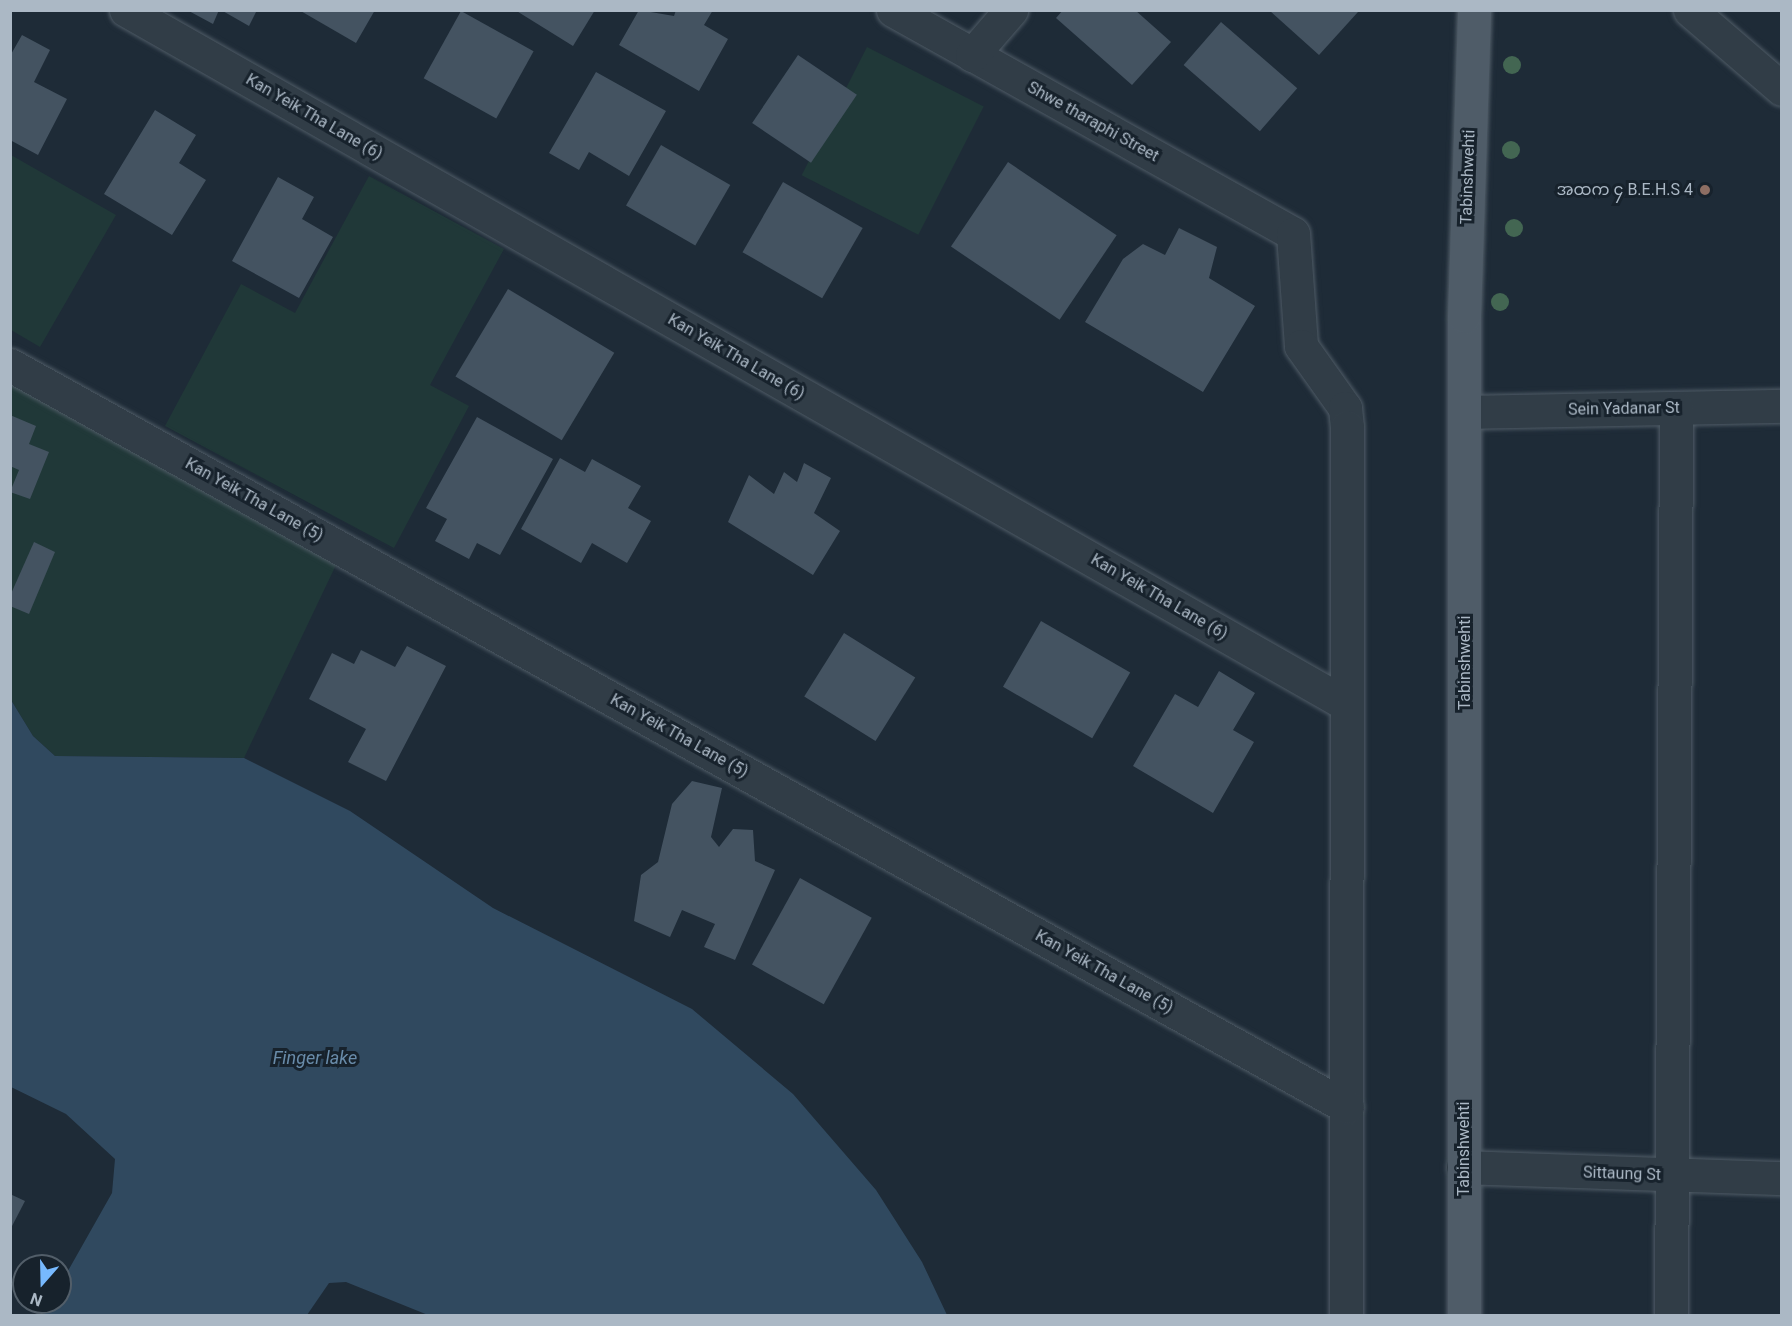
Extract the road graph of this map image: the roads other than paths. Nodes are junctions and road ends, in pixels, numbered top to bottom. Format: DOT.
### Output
graph roads {
  1 [pos="126,10"];
  2 [pos="893,10"];
  3 [pos="1011,10"];
  4 [pos="1474,10"];
  5 [pos="1690,10"];
  6 [pos="972,55"];
  7 [pos="1782,89"];
  8 [pos="10,365"];
  9 [pos="1782,406"];
  10 [pos="1676,408"];
  11 [pos="1466,412"];
  12 [pos="1346,704"];
  13 [pos="1347,1107"];
  14 [pos="1464,1167"];
  15 [pos="1672,1176"];
  16 [pos="1782,1178"];
  17 [pos="1346,1316"];
  18 [pos="1464,1316"];
  19 [pos="1671,1316"];
  1 -- 12 [label="street, Kan Yeik Tha Lane (6)"];
  2 -- 6 [label="street, Shwe tharaphi Street"];
  3 -- 6 [label="street"];
  4 -- 11 [label="main road, Tabinshwehti"];
  5 -- 7 [label="street"];
  6 -- 12 [label="street, Shwe tharaphi Street"];
  8 -- 13 [label="street, Kan Yeik Tha Lane (5)"];
  9 -- 10 [label="street, Sein Yadanar St"];
  10 -- 11 [label="street, Sein Yadanar St"];
  10 -- 15 [label="street"];
  11 -- 14 [label="main road, Tabinshwehti"];
  12 -- 13 [label="street"];
  13 -- 17 [label="street"];
  14 -- 15 [label="street, Sittaung St"];
  14 -- 18 [label="main road, Tabinshwehti"];
  15 -- 16 [label="street, Sittaung St"];
  15 -- 19 [label="street"];
}
